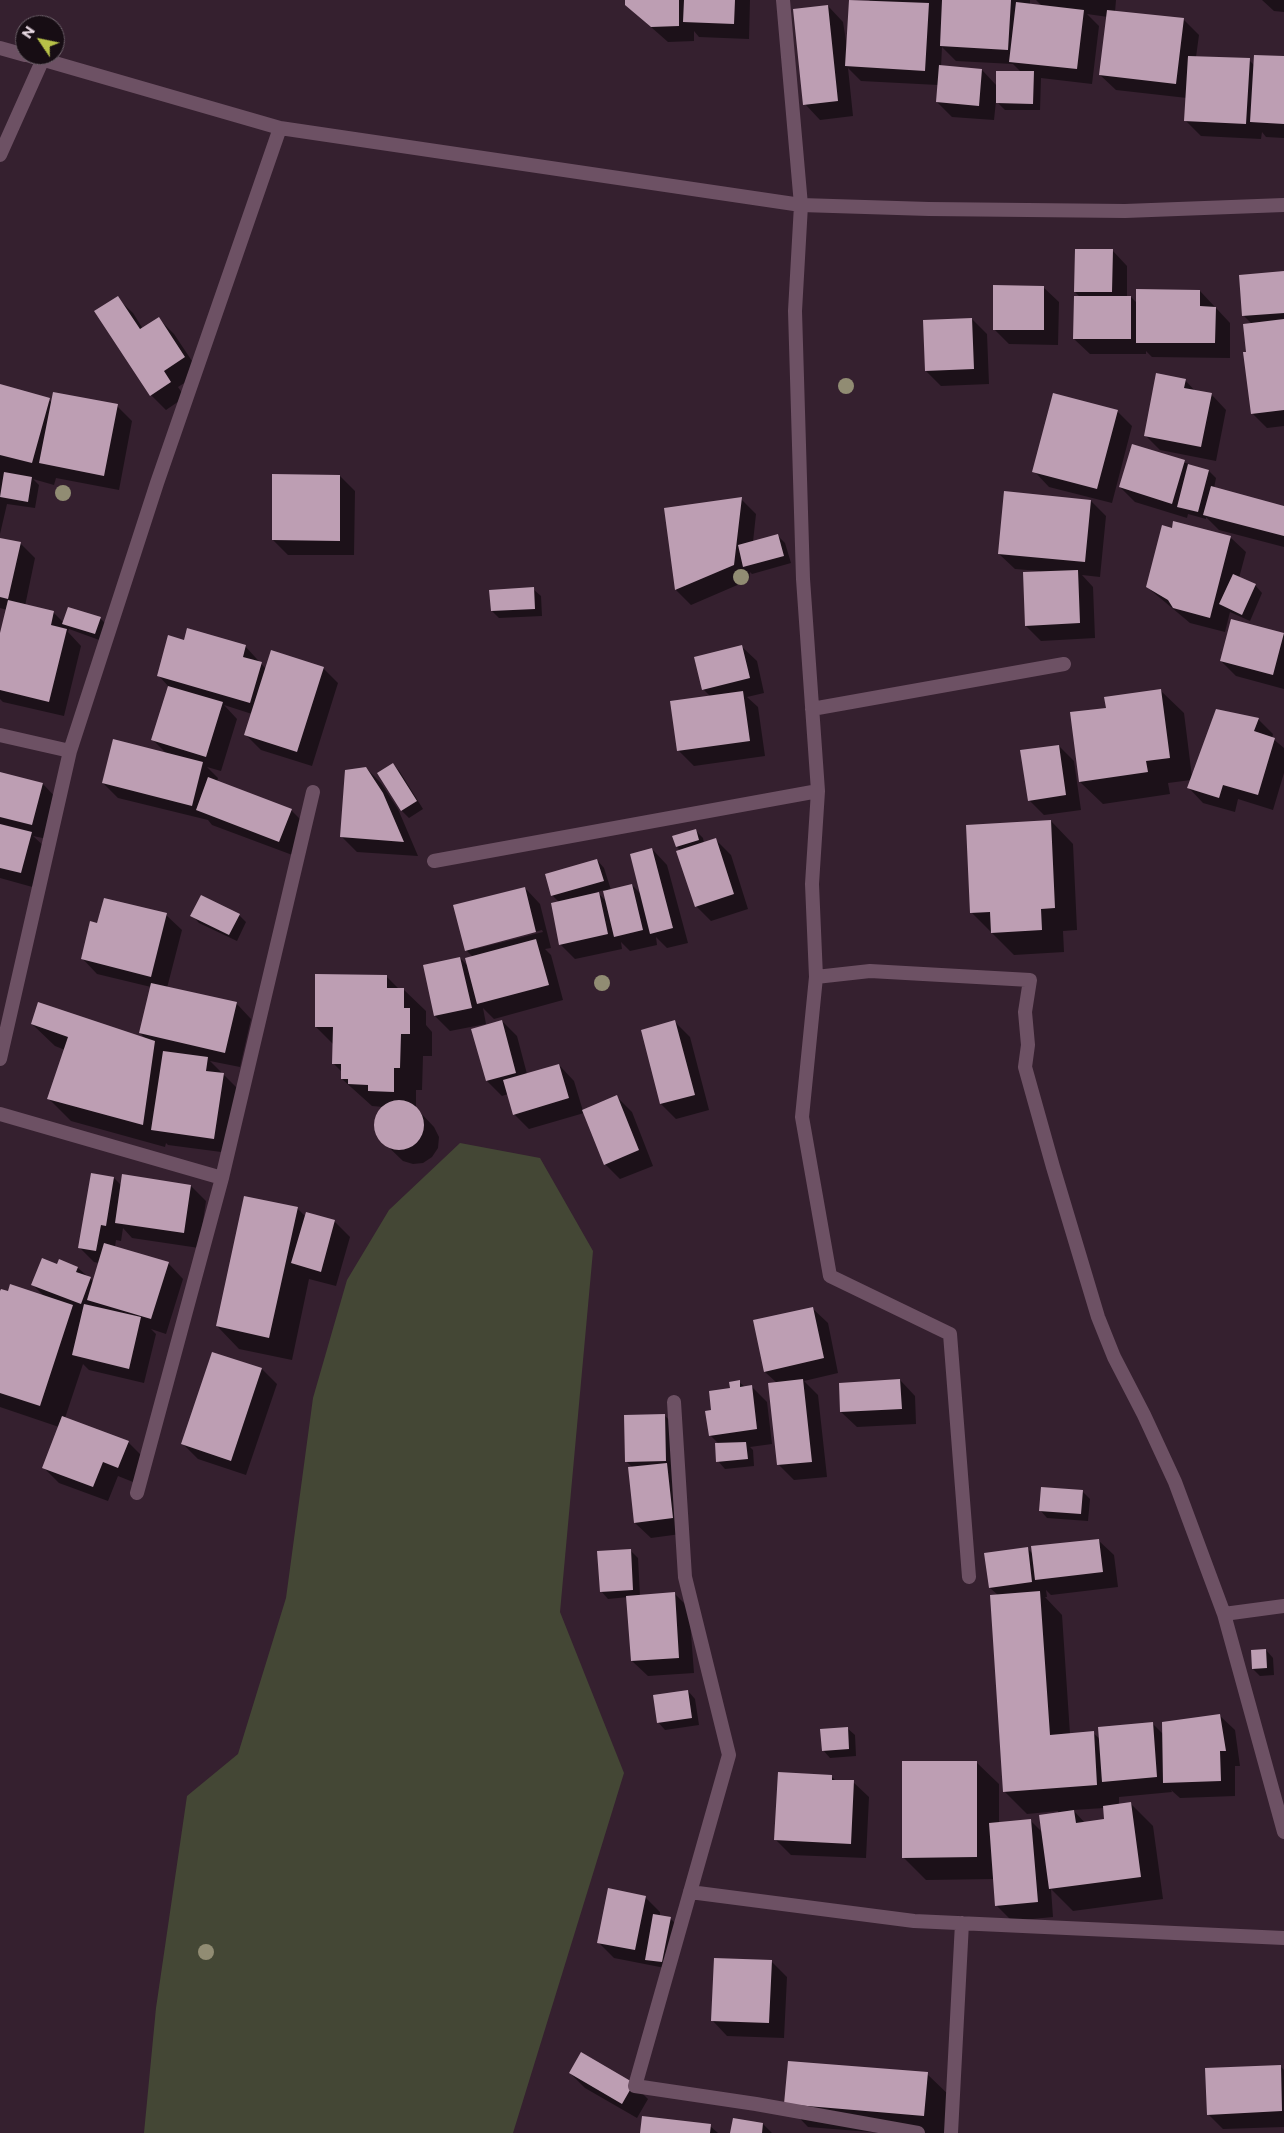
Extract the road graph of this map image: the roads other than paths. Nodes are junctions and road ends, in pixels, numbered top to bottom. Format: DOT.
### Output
graph roads {
  1 [pos="783,0"];
  2 [pos="0,48"];
  3 [pos="15,52"];
  4 [pos="40,65"];
  5 [pos="64,65"];
  6 [pos="280,128"];
  7 [pos="0,155"];
  8 [pos="801,205"];
  9 [pos="1284,205"];
  10 [pos="1064,664"];
  11 [pos="812,709"];
  12 [pos="0,735"];
  13 [pos="70,751"];
  14 [pos="313,792"];
  15 [pos="818,792"];
  16 [pos="434,861"];
  17 [pos="816,977"];
  18 [pos="0,1059"];
  19 [pos="0,1114"];
  20 [pos="222,1178"];
  21 [pos="674,1402"];
  22 [pos="136,1493"];
  23 [pos="969,1577"];
  24 [pos="1284,1606"];
  25 [pos="1224,1614"];
  26 [pos="1284,1832"];
  27 [pos="690,1892"];
  28 [pos="962,1923"];
  29 [pos="1284,1938"];
  30 [pos="918,2133"];
  31 [pos="951,2133"];
  1 -- 8 [label="street"];
  2 -- 3 [label="street"];
  4 -- 7 [label="street"];
  5 -- 6 [label="street"];
  6 -- 8 [label="street"];
  6 -- 13 [label="street"];
  8 -- 9 [label="street"];
  8 -- 11 [label="street"];
  10 -- 11 [label="street"];
  11 -- 15 [label="street"];
  12 -- 13 [label="street"];
  13 -- 18 [label="street"];
  14 -- 20 [label="street"];
  15 -- 16 [label="street"];
  15 -- 17 [label="street"];
  17 -- 23 [label="street"];
  17 -- 25 [label="street"];
  19 -- 20 [label="street"];
  20 -- 22 [label="street"];
  21 -- 27 [label="street"];
  24 -- 25 [label="street"];
  25 -- 26 [label="street"];
  27 -- 28 [label="street"];
  27 -- 30 [label="street"];
  28 -- 29 [label="street"];
  28 -- 31 [label="street"];
}
